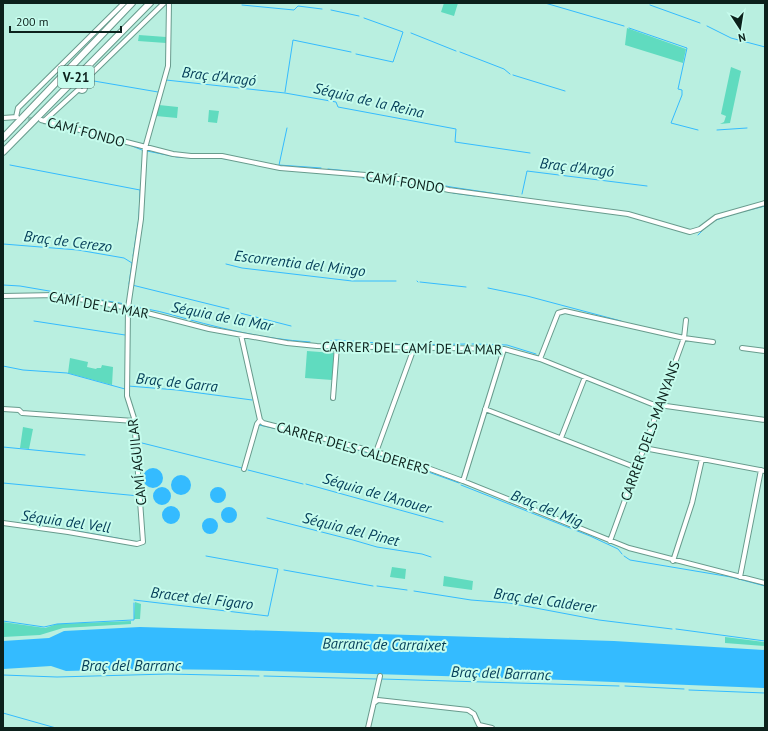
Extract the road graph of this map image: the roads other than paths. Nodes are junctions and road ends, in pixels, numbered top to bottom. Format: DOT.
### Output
graph roads {
  1 [pos="124,3"];
  2 [pos="132,3"];
  3 [pos="150,3"];
  4 [pos="164,3"];
  5 [pos="169,3"];
  6 [pos="3,118"];
  7 [pos="3,138"];
  8 [pos="145,148"];
  9 [pos="3,152"];
  10 [pos="765,204"];
  11 [pos="3,296"];
  12 [pos="128,308"];
  13 [pos="686,320"];
  14 [pos="241,335"];
  15 [pos="684,338"];
  16 [pos="713,342"];
  17 [pos="337,346"];
  18 [pos="414,348"];
  19 [pos="742,348"];
  20 [pos="504,349"];
  21 [pos="765,351"];
  22 [pos="540,359"];
  23 [pos="585,377"];
  24 [pos="333,398"];
  25 [pos="660,405"];
  26 [pos="3,409"];
  27 [pos="485,409"];
  28 [pos="260,420"];
  29 [pos="765,420"];
  30 [pos="134,421"];
  31 [pos="561,438"];
  32 [pos="644,448"];
  33 [pos="376,452"];
  34 [pos="702,459"];
  35 [pos="637,468"];
  36 [pos="244,469"];
  37 [pos="763,471"];
  38 [pos="463,481"];
  39 [pos="3,523"];
  40 [pos="610,541"];
  41 [pos="673,561"];
  42 [pos="740,577"];
  43 [pos="765,583"];
  44 [pos="380,676"];
  45 [pos="377,699"];
  46 [pos="368,728"];
  47 [pos="492,728"];
  1 -- 6 [label="street"];
  2 -- 7 [label="highway, V-21"];
  3 -- 9 [label="highway, V-21"];
  4 -- 8 [label="street, CAMÍ FONDO"];
  5 -- 8 [label="street, CAMÍ AGUILAR"];
  8 -- 10 [label="street, CAMÍ FONDO"];
  8 -- 12 [label="street, CAMÍ AGUILAR"];
  11 -- 12 [label="street, CAMÍ DE LA MAR"];
  12 -- 14 [label="street, CAMÍ DE LA MAR"];
  12 -- 30 [label="street, CAMÍ AGUILAR"];
  13 -- 15 [label="street, CARRER DELS MANYANS"];
  14 -- 17 [label="street, CARRER DEL CAMÍ DE LA MAR"];
  14 -- 28 [label="street"];
  15 -- 16 [label="street"];
  15 -- 22 [label="street"];
  15 -- 25 [label="street, CARRER DELS MANYANS"];
  17 -- 18 [label="street, CARRER DEL CAMÍ DE LA MAR"];
  17 -- 24 [label="street"];
  18 -- 20 [label="street, CARRER DEL CAMÍ DE LA MAR"];
  18 -- 33 [label="street"];
  19 -- 21 [label="street"];
  20 -- 22 [label="street, CARRER DEL CAMÍ DE LA MAR"];
  20 -- 27 [label="street"];
  22 -- 23 [label="street, CARRER DEL CAMÍ DE LA MAR"];
  23 -- 25 [label="street, CARRER DEL CAMÍ DE LA MAR"];
  23 -- 31 [label="street"];
  25 -- 29 [label="street, CARRER DEL CAMÍ DE LA MAR"];
  25 -- 32 [label="street, CARRER DELS MANYANS"];
  26 -- 30 [label="street"];
  27 -- 31 [label="street"];
  27 -- 38 [label="street"];
  28 -- 33 [label="street, CARRER DELS CALDERERS"];
  28 -- 36 [label="street"];
  30 -- 39 [label="street, CAMÍ AGUILAR"];
  31 -- 35 [label="street"];
  32 -- 34 [label="street"];
  32 -- 35 [label="street, CARRER DELS MANYANS"];
  33 -- 38 [label="street, CARRER DELS CALDERERS"];
  34 -- 37 [label="street"];
  34 -- 41 [label="street"];
  35 -- 40 [label="street, CARRER DELS MANYANS"];
  37 -- 42 [label="street"];
  38 -- 40 [label="street, CARRER DELS CALDERERS"];
  40 -- 41 [label="street, CARRER DELS CALDERERS"];
  41 -- 42 [label="street, CARRER DELS CALDERERS"];
  42 -- 43 [label="street, CARRER DELS CALDERERS"];
  44 -- 45 [label="street"];
  45 -- 46 [label="street"];
  45 -- 47 [label="street"];
}
